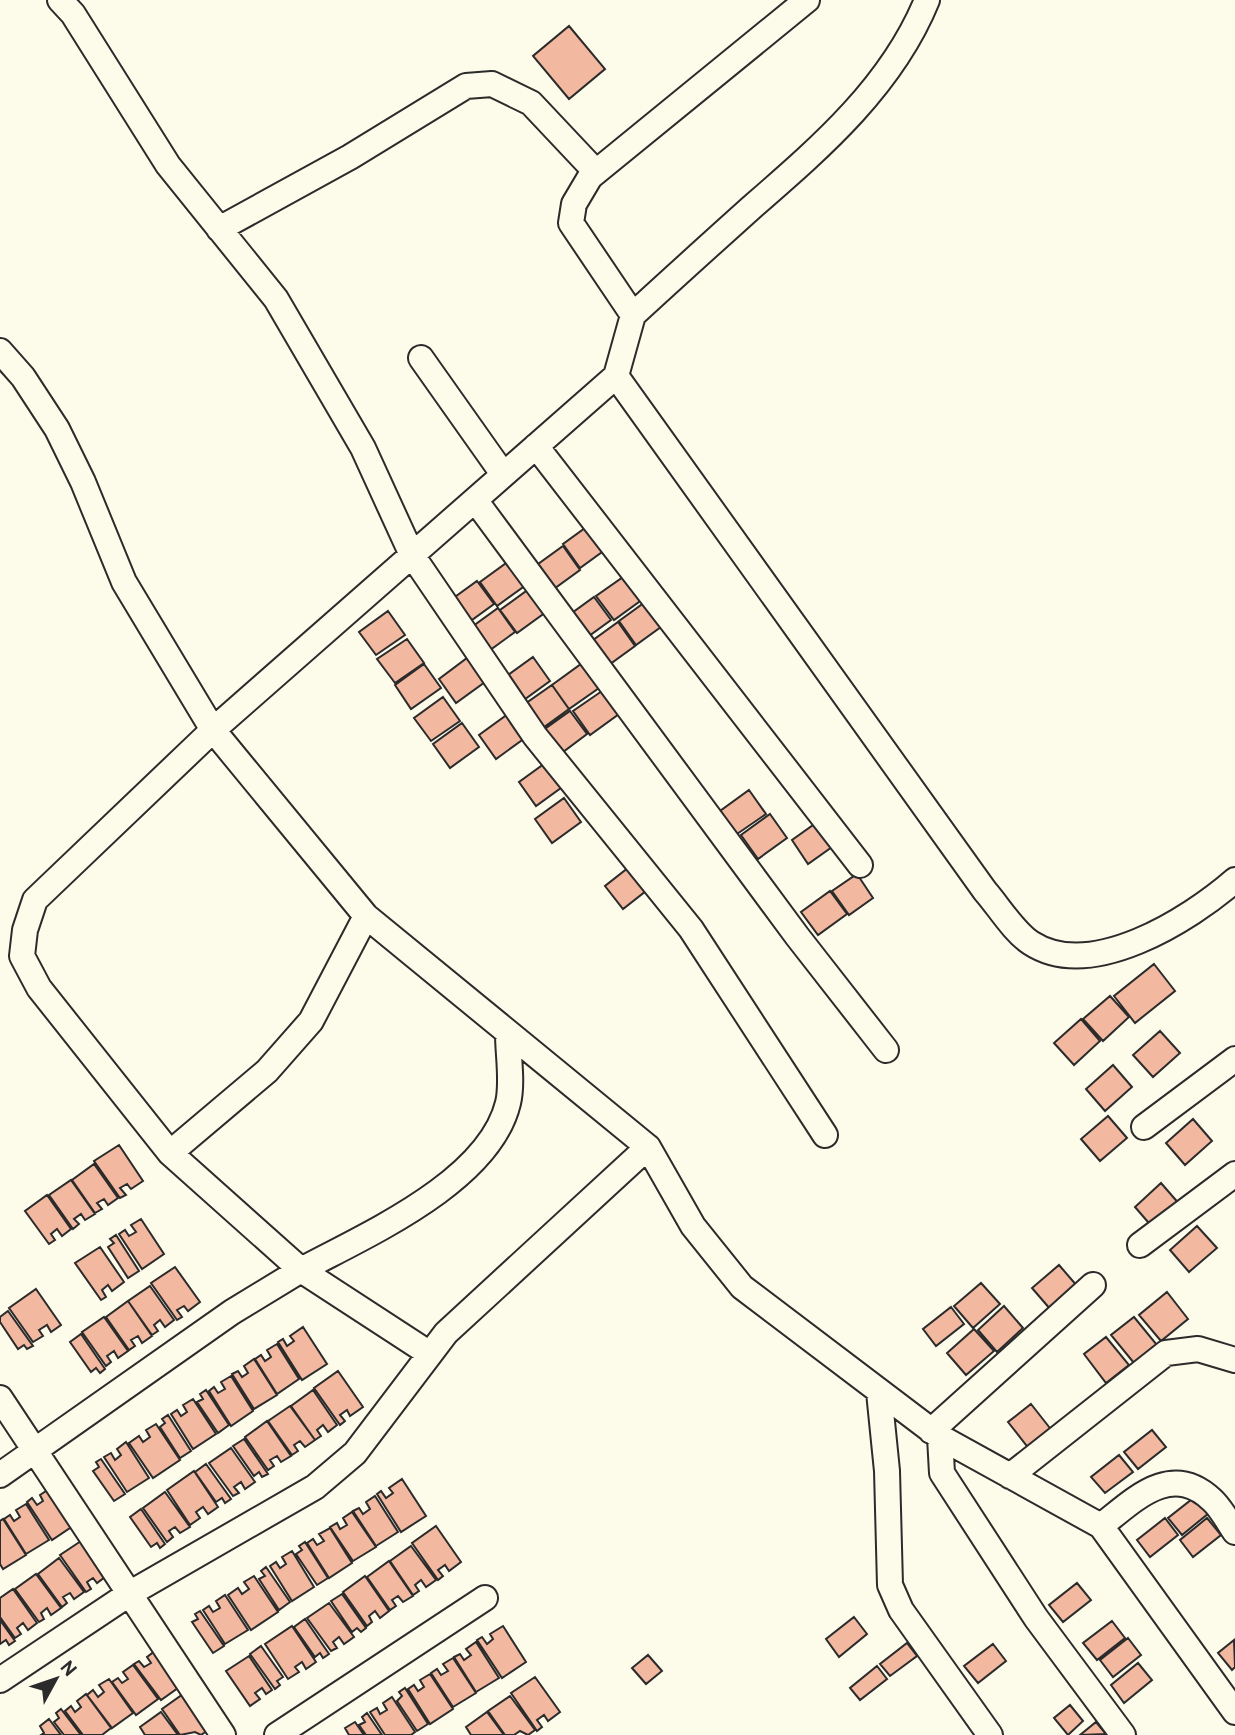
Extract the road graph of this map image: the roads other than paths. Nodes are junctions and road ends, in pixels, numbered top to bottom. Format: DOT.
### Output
graph roads {
  1 [pos="60,0"];
  2 [pos="807,0"];
  3 [pos="927,0"];
  4 [pos="596,172"];
  5 [pos="219,229"];
  6 [pos="633,315"];
  7 [pos="0,351"];
  8 [pos="421,358"];
  9 [pos="616,376"];
  10 [pos="536,446"];
  11 [pos="503,474"];
  12 [pos="475,500"];
  13 [pos="412,555"];
  14 [pos="213,730"];
  15 [pos="860,865"];
  16 [pos="1235,880"];
  17 [pos="366,916"];
  18 [pos="508,1034"];
  19 [pos="886,1050"];
  20 [pos="1235,1059"];
  21 [pos="1144,1127"];
  22 [pos="825,1135"];
  23 [pos="648,1147"];
  24 [pos="170,1153"];
  25 [pos="1235,1174"];
  26 [pos="1140,1245"];
  27 [pos="301,1270"];
  28 [pos="1093,1285"];
  29 [pos="430,1354"];
  30 [pos="1235,1360"];
  31 [pos="879,1392"];
  32 [pos="0,1398"];
  33 [pos="936,1434"];
  34 [pos="35,1452"];
  35 [pos="0,1475"];
  36 [pos="1010,1476"];
  37 [pos="1101,1526"];
  38 [pos="1235,1532"];
  39 [pos="129,1594"];
  40 [pos="485,1598"];
  41 [pos="0,1681"];
  42 [pos="1235,1712"];
  43 [pos="223,1735"];
  44 [pos="277,1735"];
  45 [pos="990,1735"];
  46 [pos="1123,1735"];
  1 -- 5 [label="street"];
  2 -- 4 [label="street"];
  3 -- 6 [label="street"];
  4 -- 5 [label="street"];
  4 -- 6 [label="street"];
  5 -- 13 [label="street"];
  6 -- 9 [label="street"];
  7 -- 14 [label="street"];
  8 -- 11 [label="street"];
  9 -- 10 [label="street"];
  9 -- 16 [label="street"];
  10 -- 11 [label="street"];
  10 -- 15 [label="street"];
  11 -- 12 [label="street"];
  12 -- 13 [label="street"];
  12 -- 19 [label="street"];
  13 -- 14 [label="street"];
  13 -- 22 [label="street"];
  14 -- 17 [label="street"];
  14 -- 24 [label="street"];
  17 -- 18 [label="street"];
  17 -- 24 [label="street"];
  18 -- 23 [label="street"];
  18 -- 27 [label="street"];
  20 -- 21 [label="street"];
  23 -- 29 [label="street"];
  23 -- 31 [label="street"];
  24 -- 27 [label="street"];
  25 -- 26 [label="street"];
  27 -- 29 [label="street"];
  27 -- 34 [label="street"];
  28 -- 33 [label="street"];
  29 -- 39 [label="street"];
  30 -- 36 [label="street"];
  31 -- 33 [label="street"];
  31 -- 45 [label="street"];
  32 -- 34 [label="street"];
  33 -- 36 [label="street"];
  33 -- 46 [label="street"];
  34 -- 35 [label="street"];
  34 -- 39 [label="street"];
  36 -- 37 [label="street"];
  37 -- 38 [label="street"];
  37 -- 42 [label="street"];
  39 -- 41 [label="street"];
  39 -- 43 [label="street"];
  40 -- 44 [label="street"];
}
